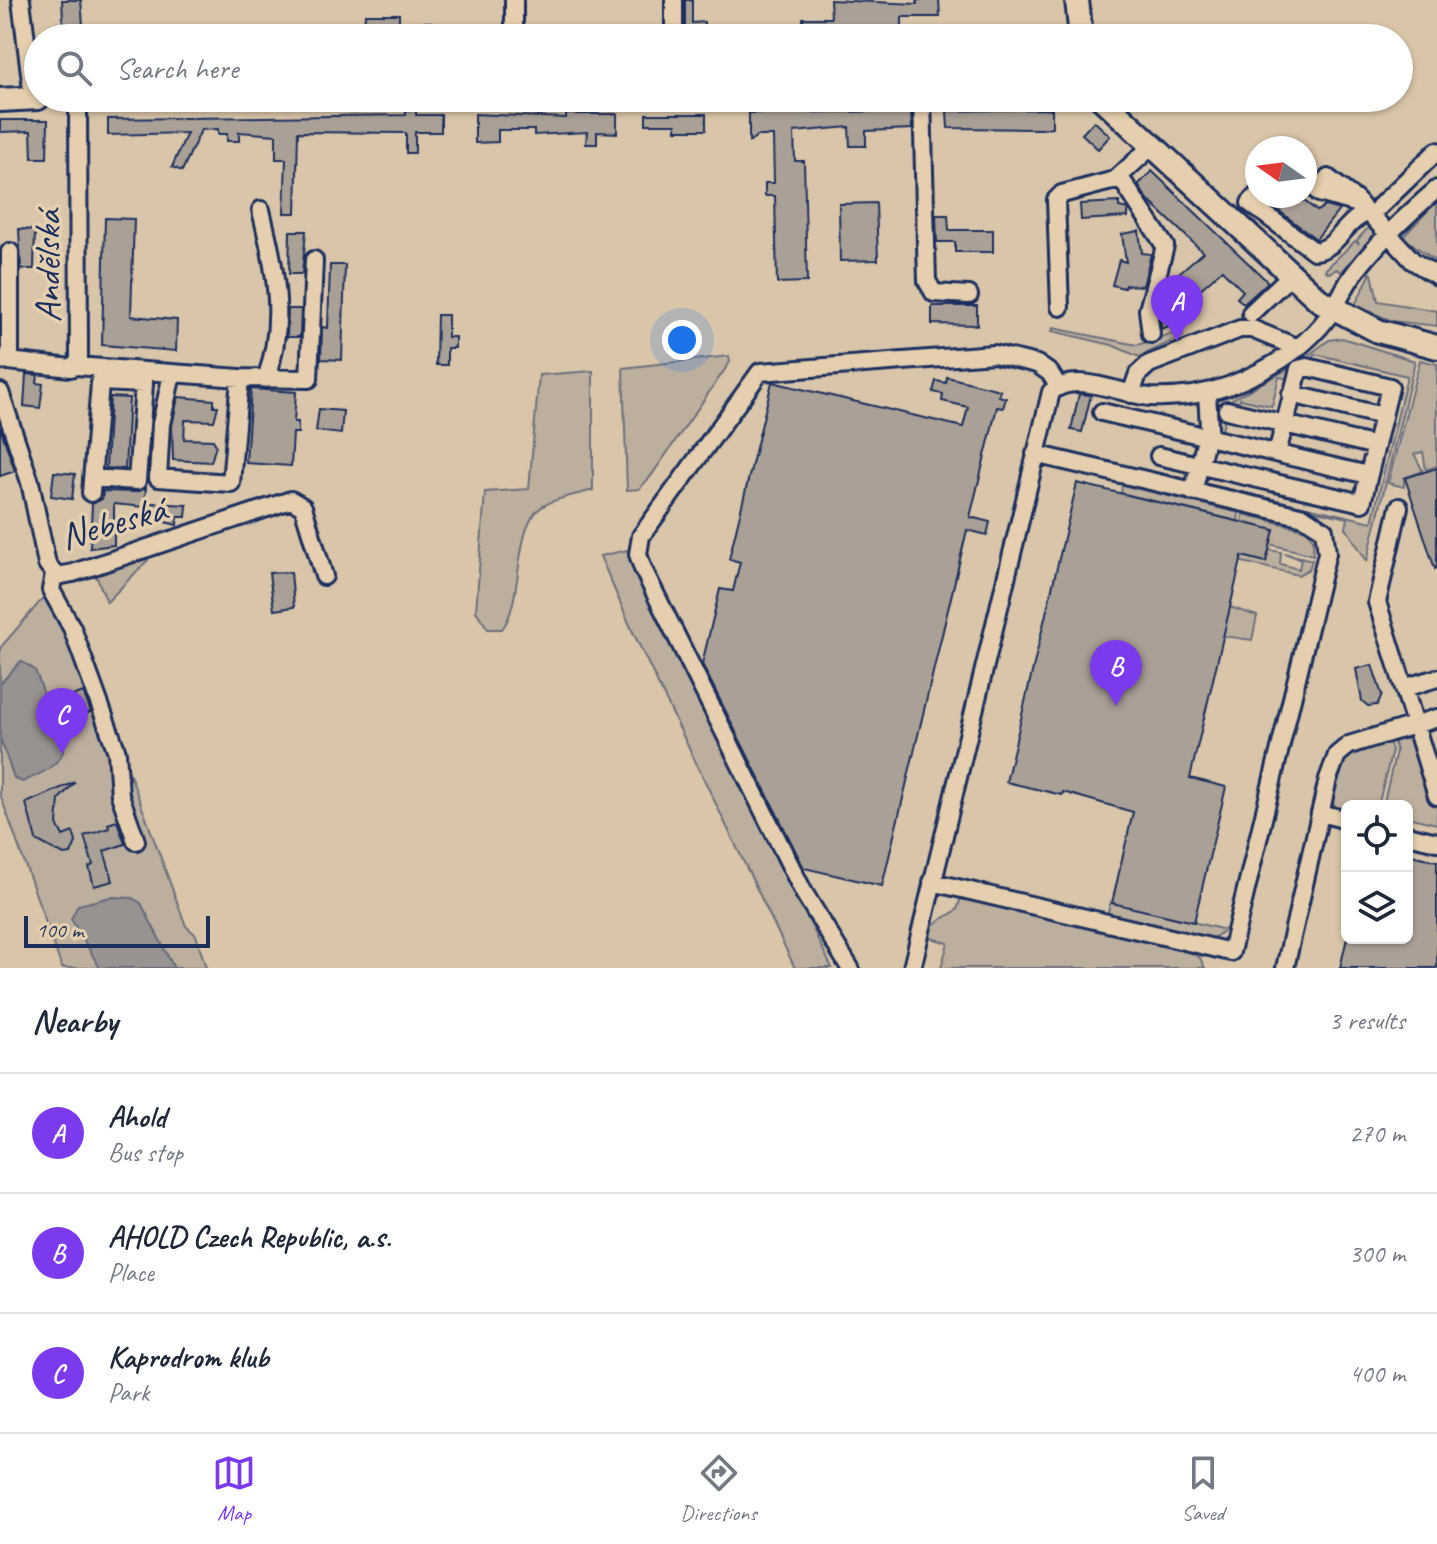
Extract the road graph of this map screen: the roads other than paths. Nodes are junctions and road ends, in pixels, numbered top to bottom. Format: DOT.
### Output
graph roads {
  1 [pos="21,0"];
  2 [pos="514,0"];
  3 [pos="674,0"];
  4 [pos="1077,0"];
  5 [pos="25,24"];
  6 [pos="514,24"];
  7 [pos="674,24"];
  8 [pos="1080,24"];
  9 [pos="24,99"];
  10 [pos="0,100"];
  11 [pos="78,112"];
  12 [pos="922,112"];
  13 [pos="1116,112"];
  14 [pos="1152,146"];
  15 [pos="1433,163"];
  16 [pos="1120,177"];
  17 [pos="1437,189"];
  18 [pos="1257,208"];
  19 [pos="1368,208"];
  20 [pos="261,210"];
  21 [pos="1391,234"];
  22 [pos="10,252"];
  23 [pos="314,260"];
  24 [pos="1290,276"];
  25 [pos="1437,276"];
  26 [pos="969,295"];
  27 [pos="1060,307"];
  28 [pos="1333,310"];
  29 [pos="1251,313"];
  30 [pos="1151,334"];
  31 [pos="1437,347"];
  32 [pos="1298,348"];
  33 [pos="5,360"];
  34 [pos="76,366"];
  35 [pos="172,374"];
  36 [pos="101,376"];
  37 [pos="240,378"];
  38 [pos="266,379"];
  39 [pos="1058,386"];
  40 [pos="0,392"];
  41 [pos="1207,393"];
  42 [pos="1131,394"];
  43 [pos="1291,394"];
  44 [pos="1227,410"];
  45 [pos="1102,412"];
  46 [pos="1383,416"];
  47 [pos="1283,425"];
  48 [pos="1207,437"];
  49 [pos="1376,446"];
  50 [pos="1277,453"];
  51 [pos="1035,454"];
  52 [pos="1159,456"];
  53 [pos="1200,465"];
  54 [pos="1368,475"];
  55 [pos="1193,492"];
  56 [pos="1399,507"];
  57 [pos="54,574"];
  58 [pos="324,576"];
  59 [pos="1437,678"];
  60 [pos="1404,688"];
  61 [pos="1437,718"];
  62 [pos="1415,724"];
  63 [pos="1436,786"];
  64 [pos="1320,813"];
  65 [pos="1341,818"];
  66 [pos="1413,836"];
  67 [pos="136,841"];
  68 [pos="1437,842"];
  69 [pos="932,882"];
  70 [pos="1229,960"];
  71 [pos="850,968"];
  72 [pos="912,968"];
  73 [pos="1285,968"];
  1 -- 5 [label="street"];
  2 -- 6 [label="street"];
  3 -- 7 [label="street"];
  4 -- 8 [label="main road"];
  9 -- 10 [label="main road"];
  11 -- 34 [label="street, Andělská"];
  12 -- 26 [label="street"];
  13 -- 14 [label="main road"];
  14 -- 16 [label="street"];
  14 -- 24 [label="main road"];
  15 -- 19 [label="street"];
  16 -- 27 [label="street"];
  16 -- 30 [label="street"];
  17 -- 21 [label="street"];
  18 -- 19 [label="street"];
  19 -- 21 [label="street"];
  20 -- 38 [label="street"];
  21 -- 25 [label="street"];
  21 -- 28 [label="street"];
  22 -- 33 [label="street, Andělská"];
  23 -- 38 [label="street"];
  24 -- 28 [label="main road"];
  24 -- 29 [label="street"];
  28 -- 31 [label="main road"];
  28 -- 32 [label="street"];
  32 -- 41 [label="street"];
  32 -- 42 [label="street"];
  33 -- 34 [label="street, Andělská"];
  34 -- 36 [label="street"];
  35 -- 36 [label="street"];
  35 -- 37 [label="street"];
  35 -- 37 [label="street"];
  36 -- 36 [label="street"];
  37 -- 38 [label="street"];
  39 -- 42 [label="street"];
  39 -- 51 [label="street"];
  39 -- 71 [label="street"];
  40 -- 57 [label="street, Nebeská"];
  41 -- 42 [label="street"];
  41 -- 48 [label="street"];
  43 -- 46 [label="street"];
  43 -- 46 [label="street"];
  43 -- 47 [label="street"];
  44 -- 47 [label="street"];
  45 -- 48 [label="street"];
  46 -- 49 [label="street"];
  47 -- 49 [label="street"];
  47 -- 50 [label="street"];
  48 -- 50 [label="street"];
  48 -- 53 [label="street"];
  49 -- 54 [label="street"];
  50 -- 54 [label="street"];
  51 -- 55 [label="street"];
  51 -- 69 [label="street"];
  52 -- 53 [label="street"];
  53 -- 54 [label="street"];
  53 -- 55 [label="street"];
  55 -- 70 [label="street"];
  56 -- 60 [label="street"];
  57 -- 58 [label="street, Nebeská"];
  57 -- 67 [label="street"];
  59 -- 60 [label="street"];
  60 -- 62 [label="street"];
  61 -- 62 [label="street"];
  62 -- 63 [label="street"];
  62 -- 64 [label="street"];
  64 -- 65 [label="street"];
  64 -- 73 [label="street"];
  66 -- 68 [label="street"];
  69 -- 70 [label="street"];
  69 -- 72 [label="street"];
}
